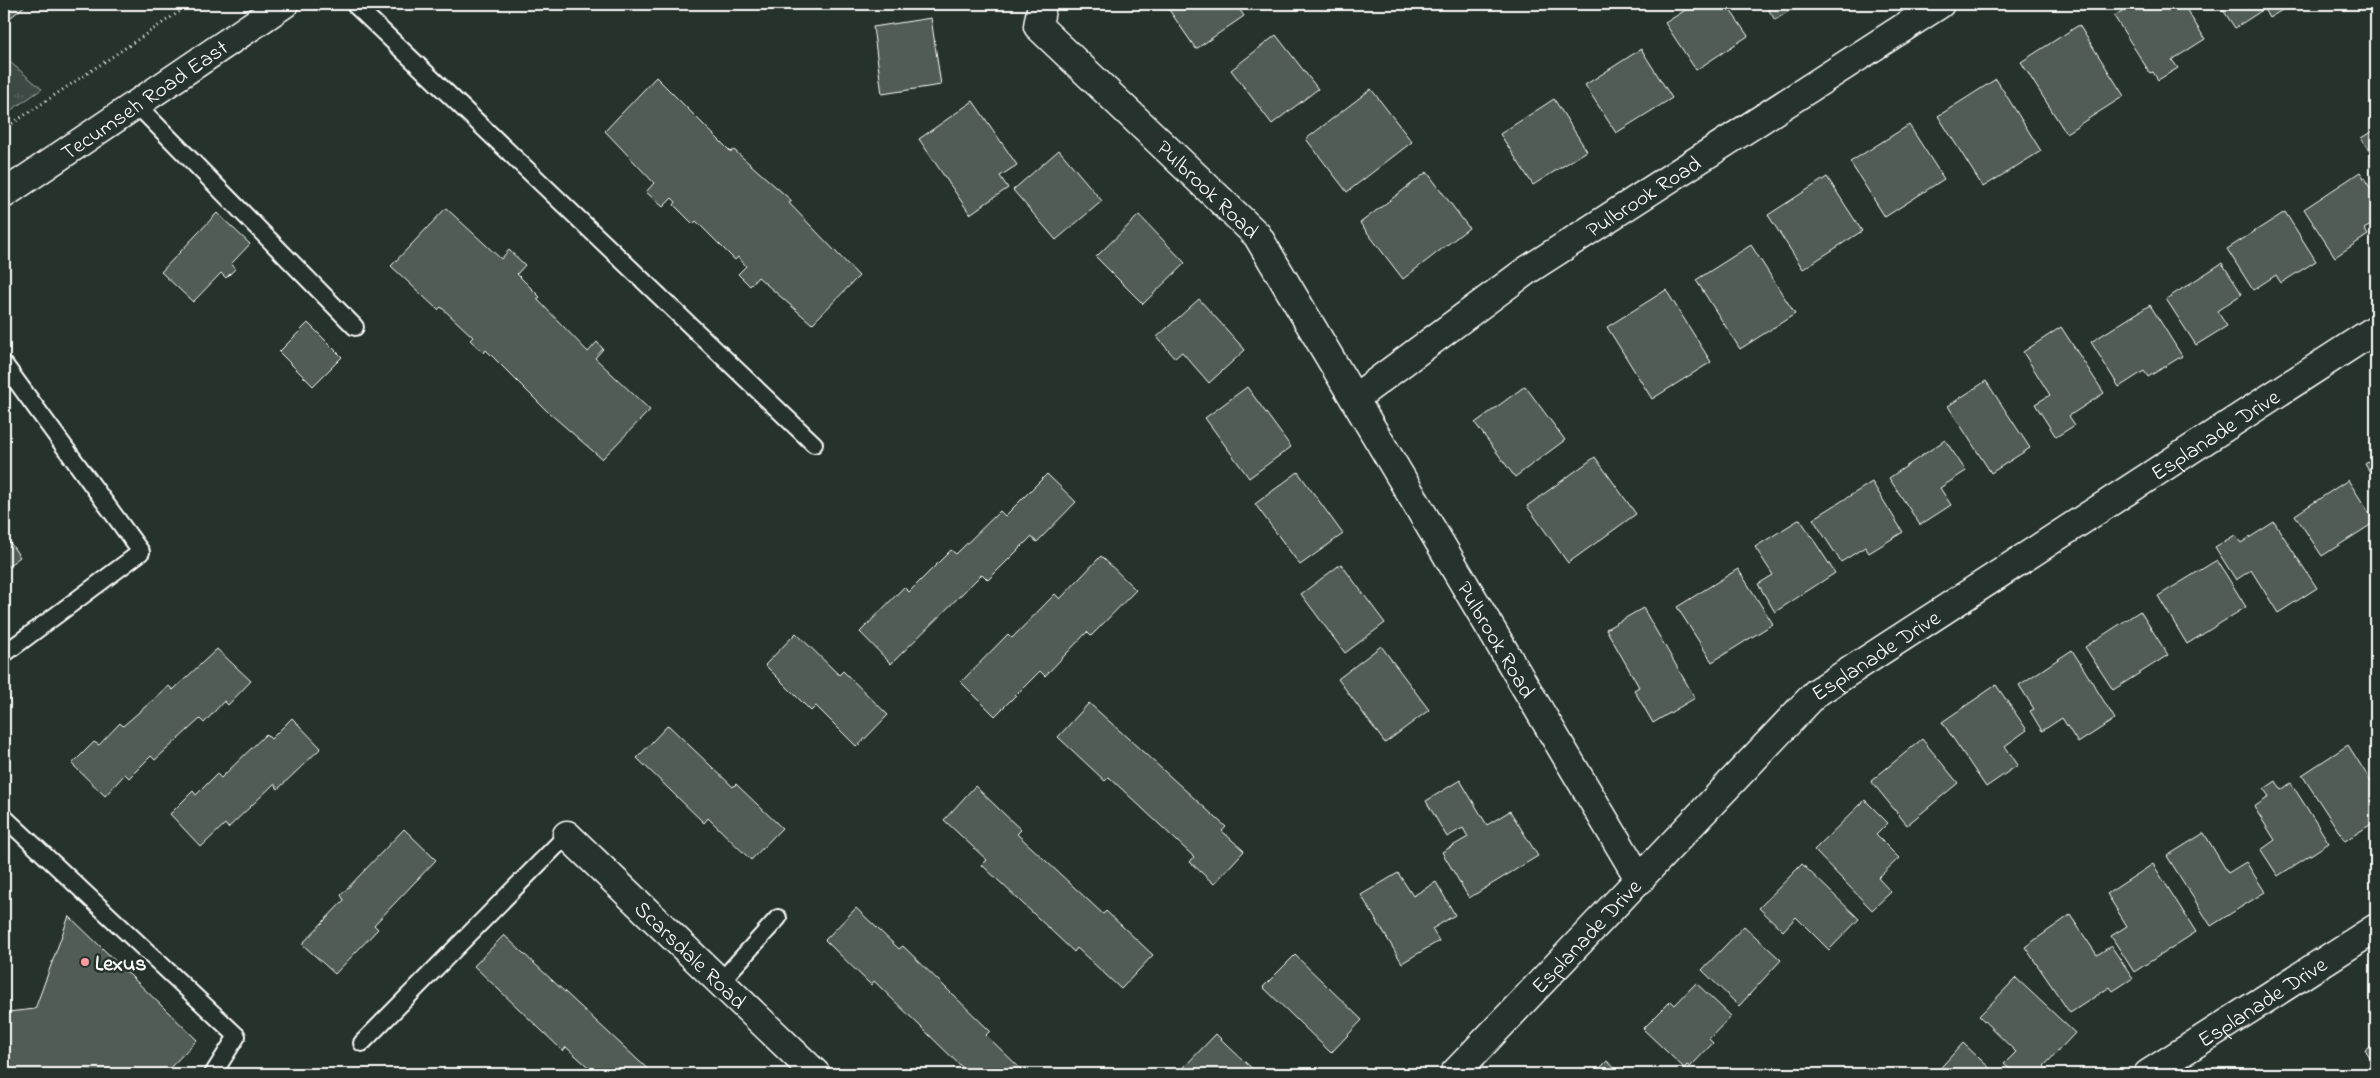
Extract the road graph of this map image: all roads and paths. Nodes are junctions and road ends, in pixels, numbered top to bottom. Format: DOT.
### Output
graph roads {
  1 [pos="191,4"];
  2 [pos="284,4"];
  3 [pos="354,4"];
  4 [pos="1042,4"];
  5 [pos="1940,4"];
  6 [pos="136,104"];
  7 [pos="4,129"];
  8 [pos="4,194"];
  9 [pos="355,326"];
  10 [pos="2376,329"];
  11 [pos="4,364"];
  12 [pos="1355,398"];
  13 [pos="814,444"];
  14 [pos="4,654"];
  15 [pos="4,816"];
  16 [pos="567,835"];
  17 [pos="1640,880"];
  18 [pos="778,918"];
  19 [pos="2376,928"];
  20 [pos="720,982"];
  21 [pos="362,1043"];
  22 [pos="213,1074"];
  23 [pos="816,1074"];
  24 [pos="1454,1074"];
  25 [pos="2148,1074"];
  1 -- 7 [label="path"];
  2 -- 6 [label="street, Tecumseh Road East"];
  3 -- 13 [label="lane"];
  4 -- 12 [label="street, Pulbrook Road"];
  5 -- 12 [label="street, Pulbrook Road"];
  6 -- 8 [label="street, Tecumseh Road East"];
  6 -- 9 [label="lane"];
  10 -- 17 [label="street, Esplanade Drive"];
  11 -- 14 [label="lane"];
  12 -- 17 [label="street, Pulbrook Road"];
  15 -- 22 [label="lane"];
  16 -- 20 [label="street, Scarsdale Road"];
  16 -- 21 [label="lane"];
  17 -- 24 [label="street, Esplanade Drive"];
  18 -- 20 [label="lane"];
  19 -- 25 [label="street, Esplanade Drive"];
  20 -- 23 [label="street, Scarsdale Road"];
}
